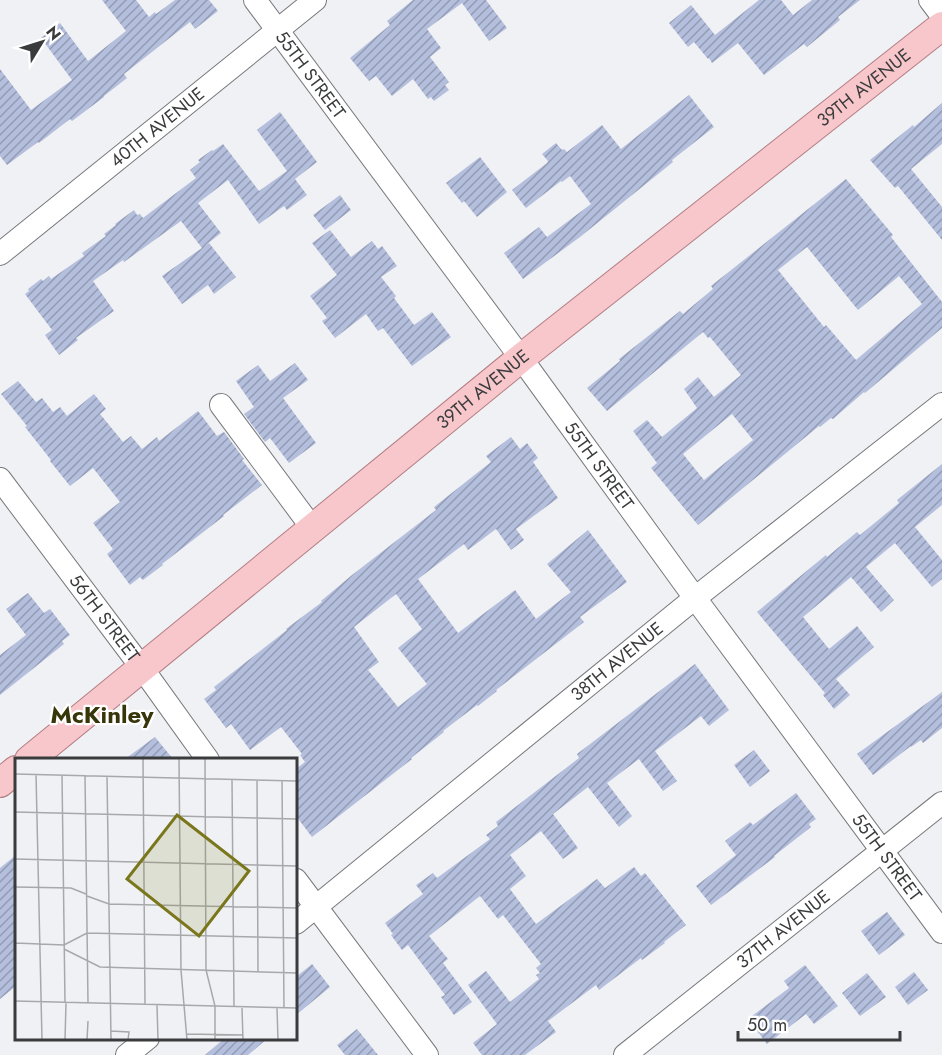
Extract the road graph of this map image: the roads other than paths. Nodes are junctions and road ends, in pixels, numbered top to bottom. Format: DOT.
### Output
graph roads {
  1 [pos="255,0"];
  2 [pos="315,0"];
  3 [pos="930,0"];
  4 [pos="942,16"];
  5 [pos="942,26"];
  6 [pos="278,30"];
  7 [pos="0,254"];
  8 [pos="521,358"];
  9 [pos="942,404"];
  10 [pos="221,405"];
  11 [pos="0,479"];
  12 [pos="312,529"];
  13 [pos="695,598"];
  14 [pos="142,668"];
  15 [pos="31,758"];
  16 [pos="207,758"];
  17 [pos="15,771"];
  18 [pos="0,783"];
  19 [pos="942,803"];
  20 [pos="882,851"];
  21 [pos="297,881"];
  22 [pos="315,907"];
  23 [pos="297,922"];
  24 [pos="942,932"];
  25 [pos="146,1040"];
  26 [pos="128,1055"];
  27 [pos="427,1055"];
  28 [pos="625,1055"];
  1 -- 6 [label="street, 55TH STREET"];
  2 -- 6 [label="street, 40TH AVENUE"];
  3 -- 4 [label="street"];
  5 -- 8 [label="main road, 39TH AVENUE"];
  6 -- 7 [label="street, 40TH AVENUE"];
  6 -- 8 [label="street, 55TH STREET"];
  8 -- 12 [label="main road, 39TH AVENUE"];
  8 -- 13 [label="street, 55TH STREET"];
  9 -- 13 [label="street, 38TH AVENUE"];
  10 -- 12 [label="street"];
  11 -- 14 [label="street, 56TH STREET"];
  12 -- 14 [label="main road, 39TH AVENUE"];
  13 -- 20 [label="street, 55TH STREET"];
  13 -- 22 [label="street, 38TH AVENUE"];
  14 -- 15 [label="main road, 39TH AVENUE"];
  14 -- 16 [label="street, 56TH STREET"];
  17 -- 18 [label="main road"];
  19 -- 20 [label="street, 37TH AVENUE"];
  20 -- 24 [label="street, 55TH STREET"];
  20 -- 28 [label="street, 37TH AVENUE"];
  21 -- 22 [label="street"];
  22 -- 23 [label="street, 38TH AVENUE"];
  22 -- 27 [label="street"];
  25 -- 26 [label="street"];
}
